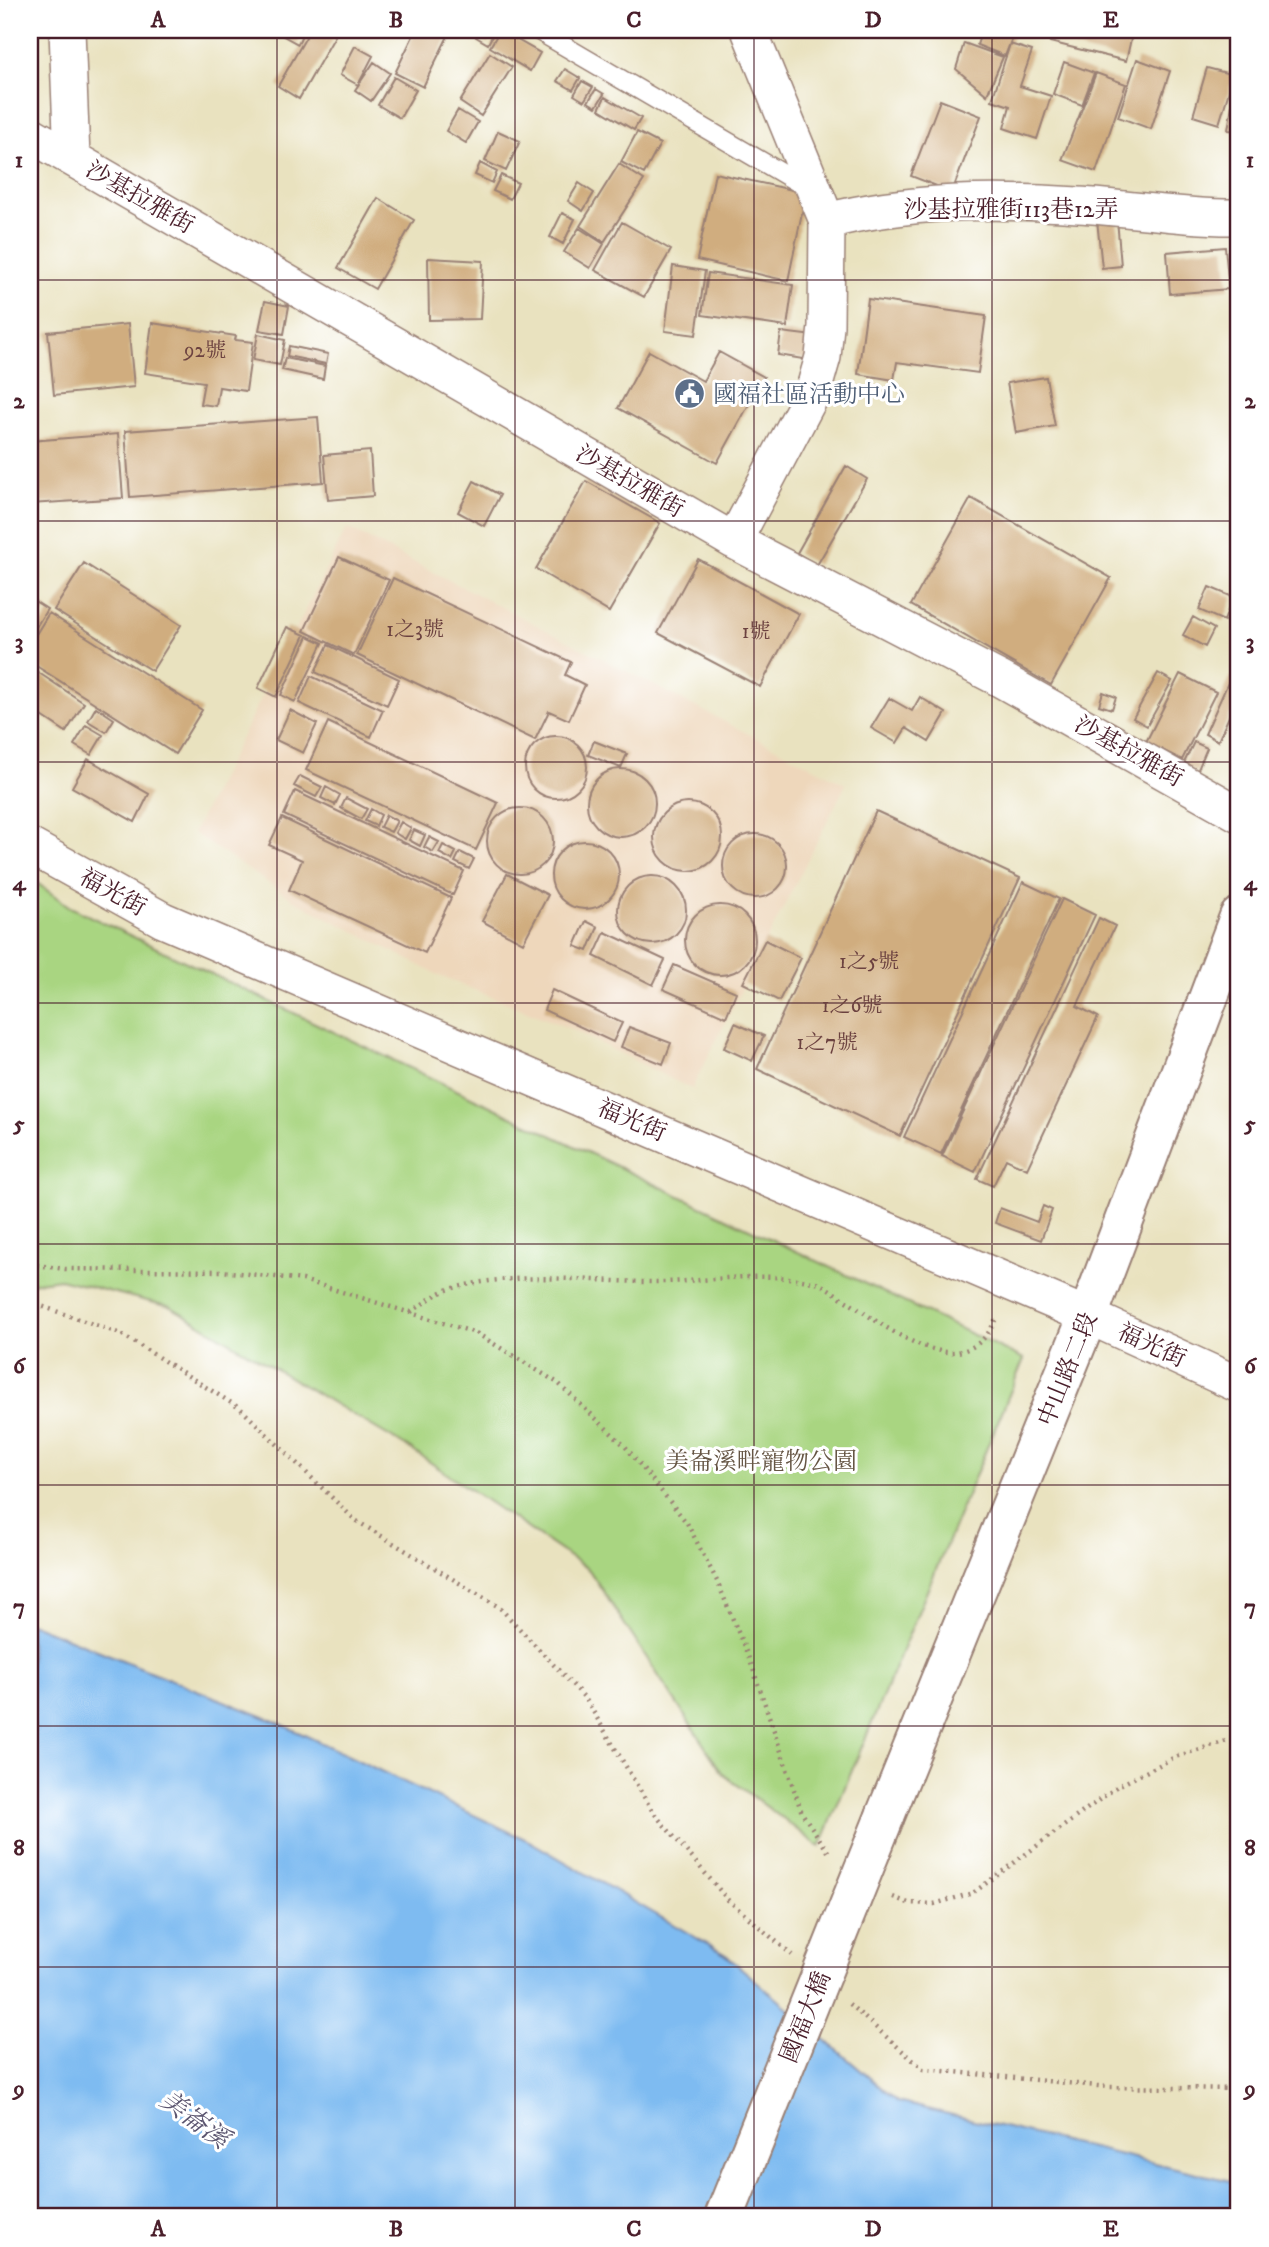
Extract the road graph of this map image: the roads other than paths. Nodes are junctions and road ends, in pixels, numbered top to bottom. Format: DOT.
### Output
graph roads {
  1 [pos="67,30"];
  2 [pos="537,30"];
  3 [pos="749,30"];
  4 [pos="30,134"];
  5 [pos="72,158"];
  6 [pos="821,207"];
  7 [pos="1239,216"];
  8 [pos="734,541"];
  9 [pos="1239,814"];
  10 [pos="30,846"];
  11 [pos="1239,917"];
  12 [pos="1088,1316"];
  13 [pos="1239,1385"];
  14 [pos="885,1816"];
  15 [pos="724,2217"];
  1 -- 5 [label="street"];
  2 -- 6 [label="lane"];
  3 -- 6 [label="street"];
  4 -- 5 [label="street, 沙基拉雅街"];
  5 -- 8 [label="street, 沙基拉雅街"];
  6 -- 7 [label="street, 沙基拉雅街113巷12弄"];
  6 -- 8 [label="street"];
  8 -- 9 [label="street, 沙基拉雅街"];
  10 -- 12 [label="street, 福光街"];
  11 -- 12 [label="street, 中山路二段"];
  12 -- 13 [label="street, 福光街"];
  12 -- 14 [label="street, 中山路二段"];
  14 -- 15 [label="street, 國福大橋, bridge"];
}
